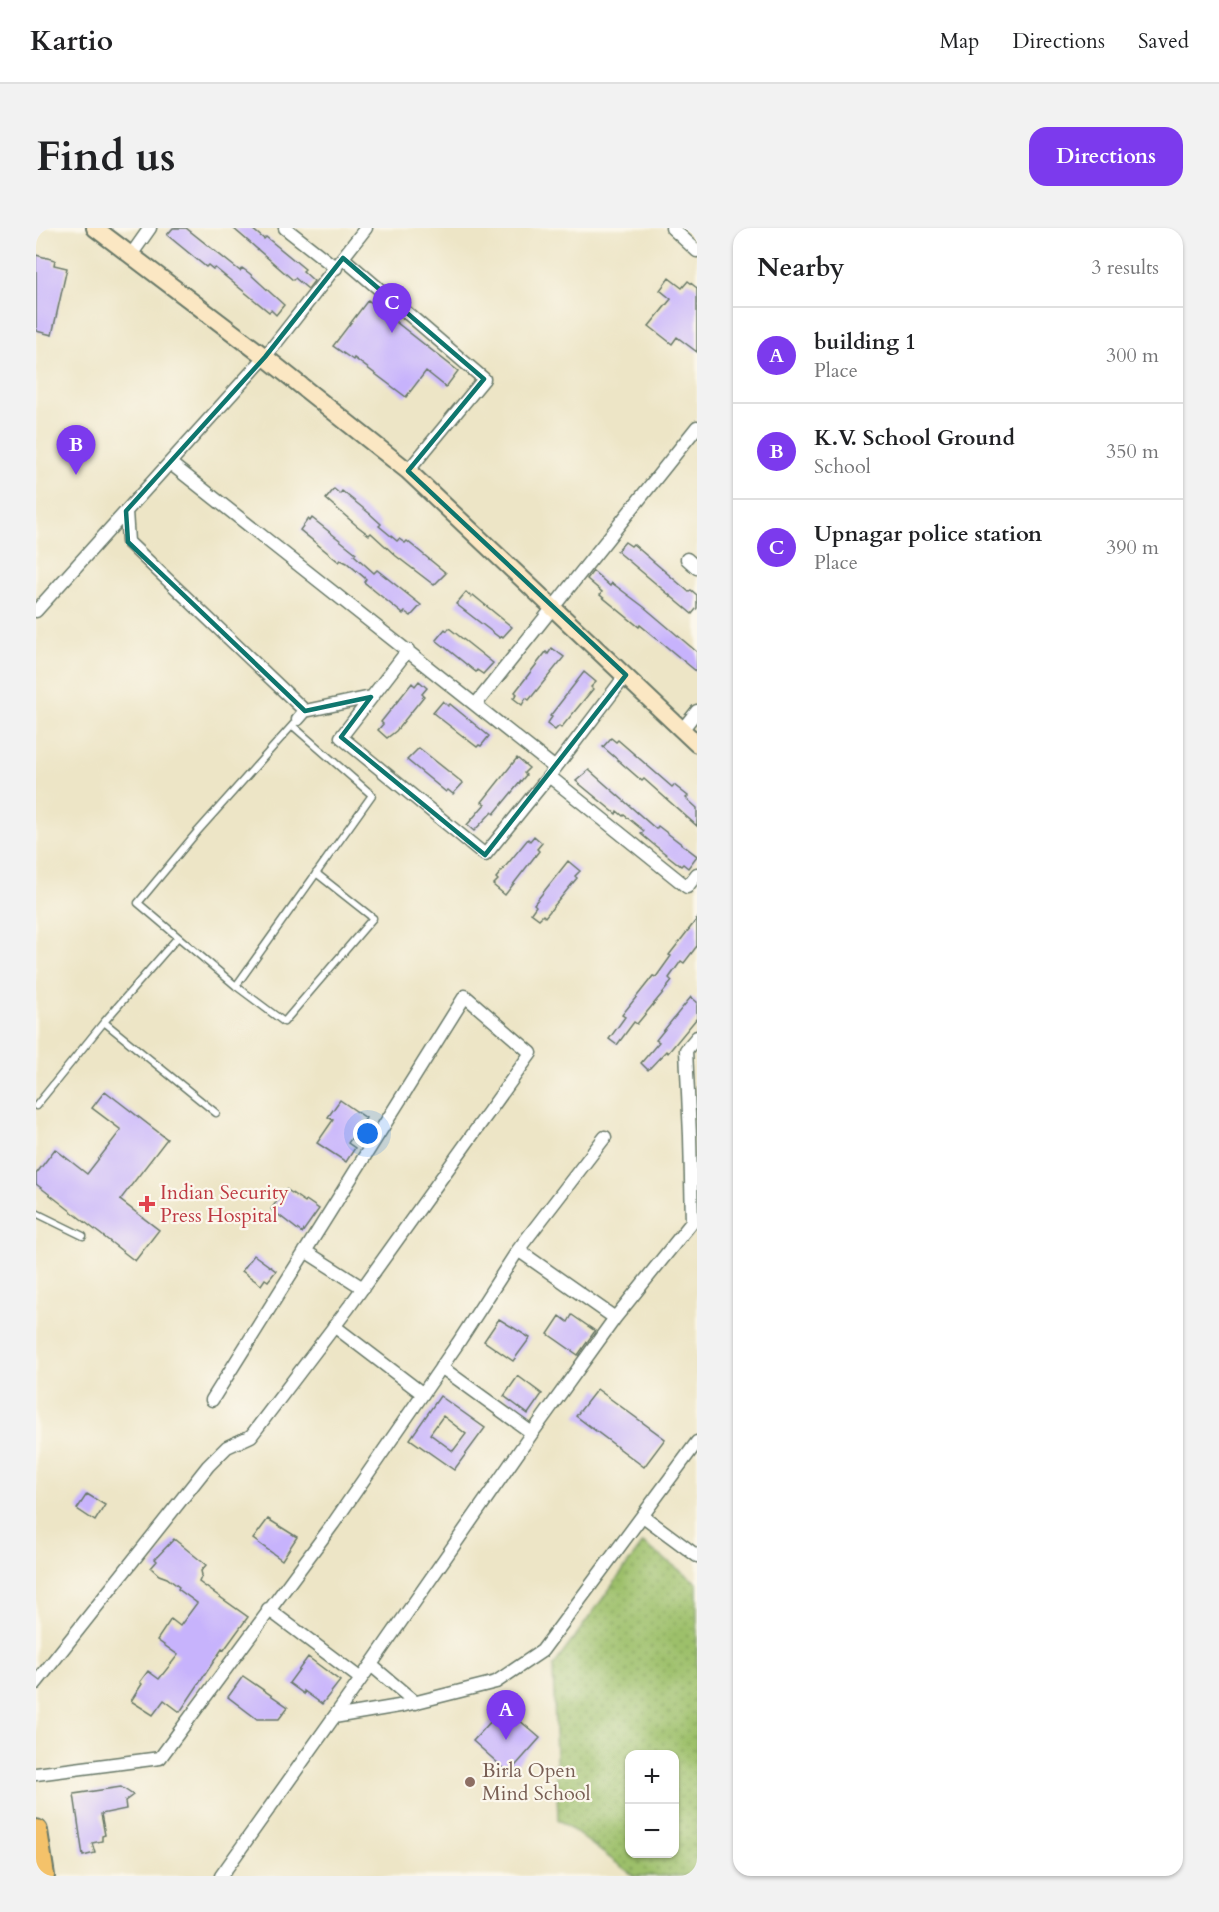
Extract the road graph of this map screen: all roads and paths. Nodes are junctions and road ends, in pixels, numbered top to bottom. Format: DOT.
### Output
graph roads {
  1 [pos="95,228"];
  2 [pos="150,228"];
  3 [pos="285,228"];
  4 [pos="366,228"];
  5 [pos="672,228"];
  6 [pos="697,251"];
  7 [pos="131,255"];
  8 [pos="340,263"];
  9 [pos="265,357"];
  10 [pos="697,427"];
  11 [pos="170,463"];
  12 [pos="408,471"];
  13 [pos="126,511"];
  14 [pos="687,559"];
  15 [pos="697,568"];
  16 [pos="553,606"];
  17 [pos="36,611"];
  18 [pos="408,650"];
  19 [pos="626,675"];
  20 [pos="372,697"];
  21 [pos="476,704"];
  22 [pos="697,711"];
  23 [pos="298,719"];
  24 [pos="682,730"];
  25 [pos="697,744"];
  26 [pos="552,772"];
  27 [pos="316,873"];
  28 [pos="697,874"];
  29 [pos="178,937"];
  30 [pos="236,986"];
  31 [pos="104,1022"];
  32 [pos="697,1037"];
  33 [pos="36,1106"];
  34 [pos="216,1113"];
  35 [pos="604,1137"];
  36 [pos="36,1213"];
  37 [pos="694,1225"];
  38 [pos="82,1236"];
  39 [pos="518,1250"];
  40 [pos="305,1251"];
  41 [pos="363,1288"];
  42 [pos="615,1318"];
  43 [pos="334,1326"];
  44 [pos="441,1367"];
  45 [pos="423,1394"];
  46 [pos="212,1400"];
  47 [pos="532,1433"];
  48 [pos="697,1443"];
  49 [pos="643,1516"];
  50 [pos="697,1556"];
  51 [pos="268,1610"];
  52 [pos="371,1665"];
  53 [pos="361,1679"];
  54 [pos="36,1683"];
  55 [pos="416,1702"];
  56 [pos="334,1717"];
  57 [pos="36,1774"];
  58 [pos="36,1831"];
  59 [pos="43,1876"];
  60 [pos="221,1876"];
  1 -- 7 [label="street"];
  2 -- 7 [label="street"];
  3 -- 8 [label="street"];
  4 -- 8 [label="street"];
  5 -- 6 [label="street"];
  7 -- 9 [label="street"];
  8 -- 9 [label="street"];
  8 -- 12 [label="street"];
  9 -- 11 [label="street"];
  9 -- 12 [label="street"];
  10 -- 16 [label="street"];
  11 -- 13 [label="street"];
  11 -- 18 [label="street"];
  12 -- 16 [label="street"];
  13 -- 17 [label="street"];
  13 -- 23 [label="street"];
  14 -- 15 [label="street"];
  16 -- 19 [label="street"];
  16 -- 21 [label="street"];
  18 -- 20 [label="street"];
  18 -- 21 [label="street"];
  19 -- 24 [label="street"];
  19 -- 26 [label="street"];
  20 -- 23 [label="street"];
  20 -- 26 [label="street"];
  21 -- 26 [label="street"];
  22 -- 24 [label="street"];
  23 -- 27 [label="lane"];
  23 -- 29 [label="lane"];
  24 -- 25 [label="street"];
  26 -- 28 [label="street"];
  27 -- 30 [label="lane"];
  27 -- 30 [label="lane"];
  29 -- 30 [label="lane"];
  29 -- 31 [label="lane"];
  31 -- 33 [label="lane"];
  31 -- 34 [label="lane"];
  32 -- 37 [label="street"];
  35 -- 39 [label="street"];
  36 -- 38 [label="lane"];
  37 -- 42 [label="street"];
  39 -- 42 [label="street"];
  39 -- 44 [label="street"];
  40 -- 41 [label="street"];
  40 -- 41 [label="street"];
  40 -- 46 [label="street"];
  41 -- 43 [label="street"];
  42 -- 47 [label="street"];
  43 -- 45 [label="street"];
  43 -- 54 [label="street"];
  44 -- 45 [label="street"];
  44 -- 47 [label="street"];
  45 -- 51 [label="street"];
  47 -- 52 [label="street"];
  48 -- 49 [label="street"];
  49 -- 50 [label="street"];
  49 -- 55 [label="street"];
  51 -- 53 [label="street"];
  51 -- 57 [label="street"];
  52 -- 53 [label="street"];
  52 -- 55 [label="street"];
  53 -- 56 [label="street"];
  55 -- 56 [label="street"];
  56 -- 60 [label="street"];
  58 -- 59 [label="highway"];
}
